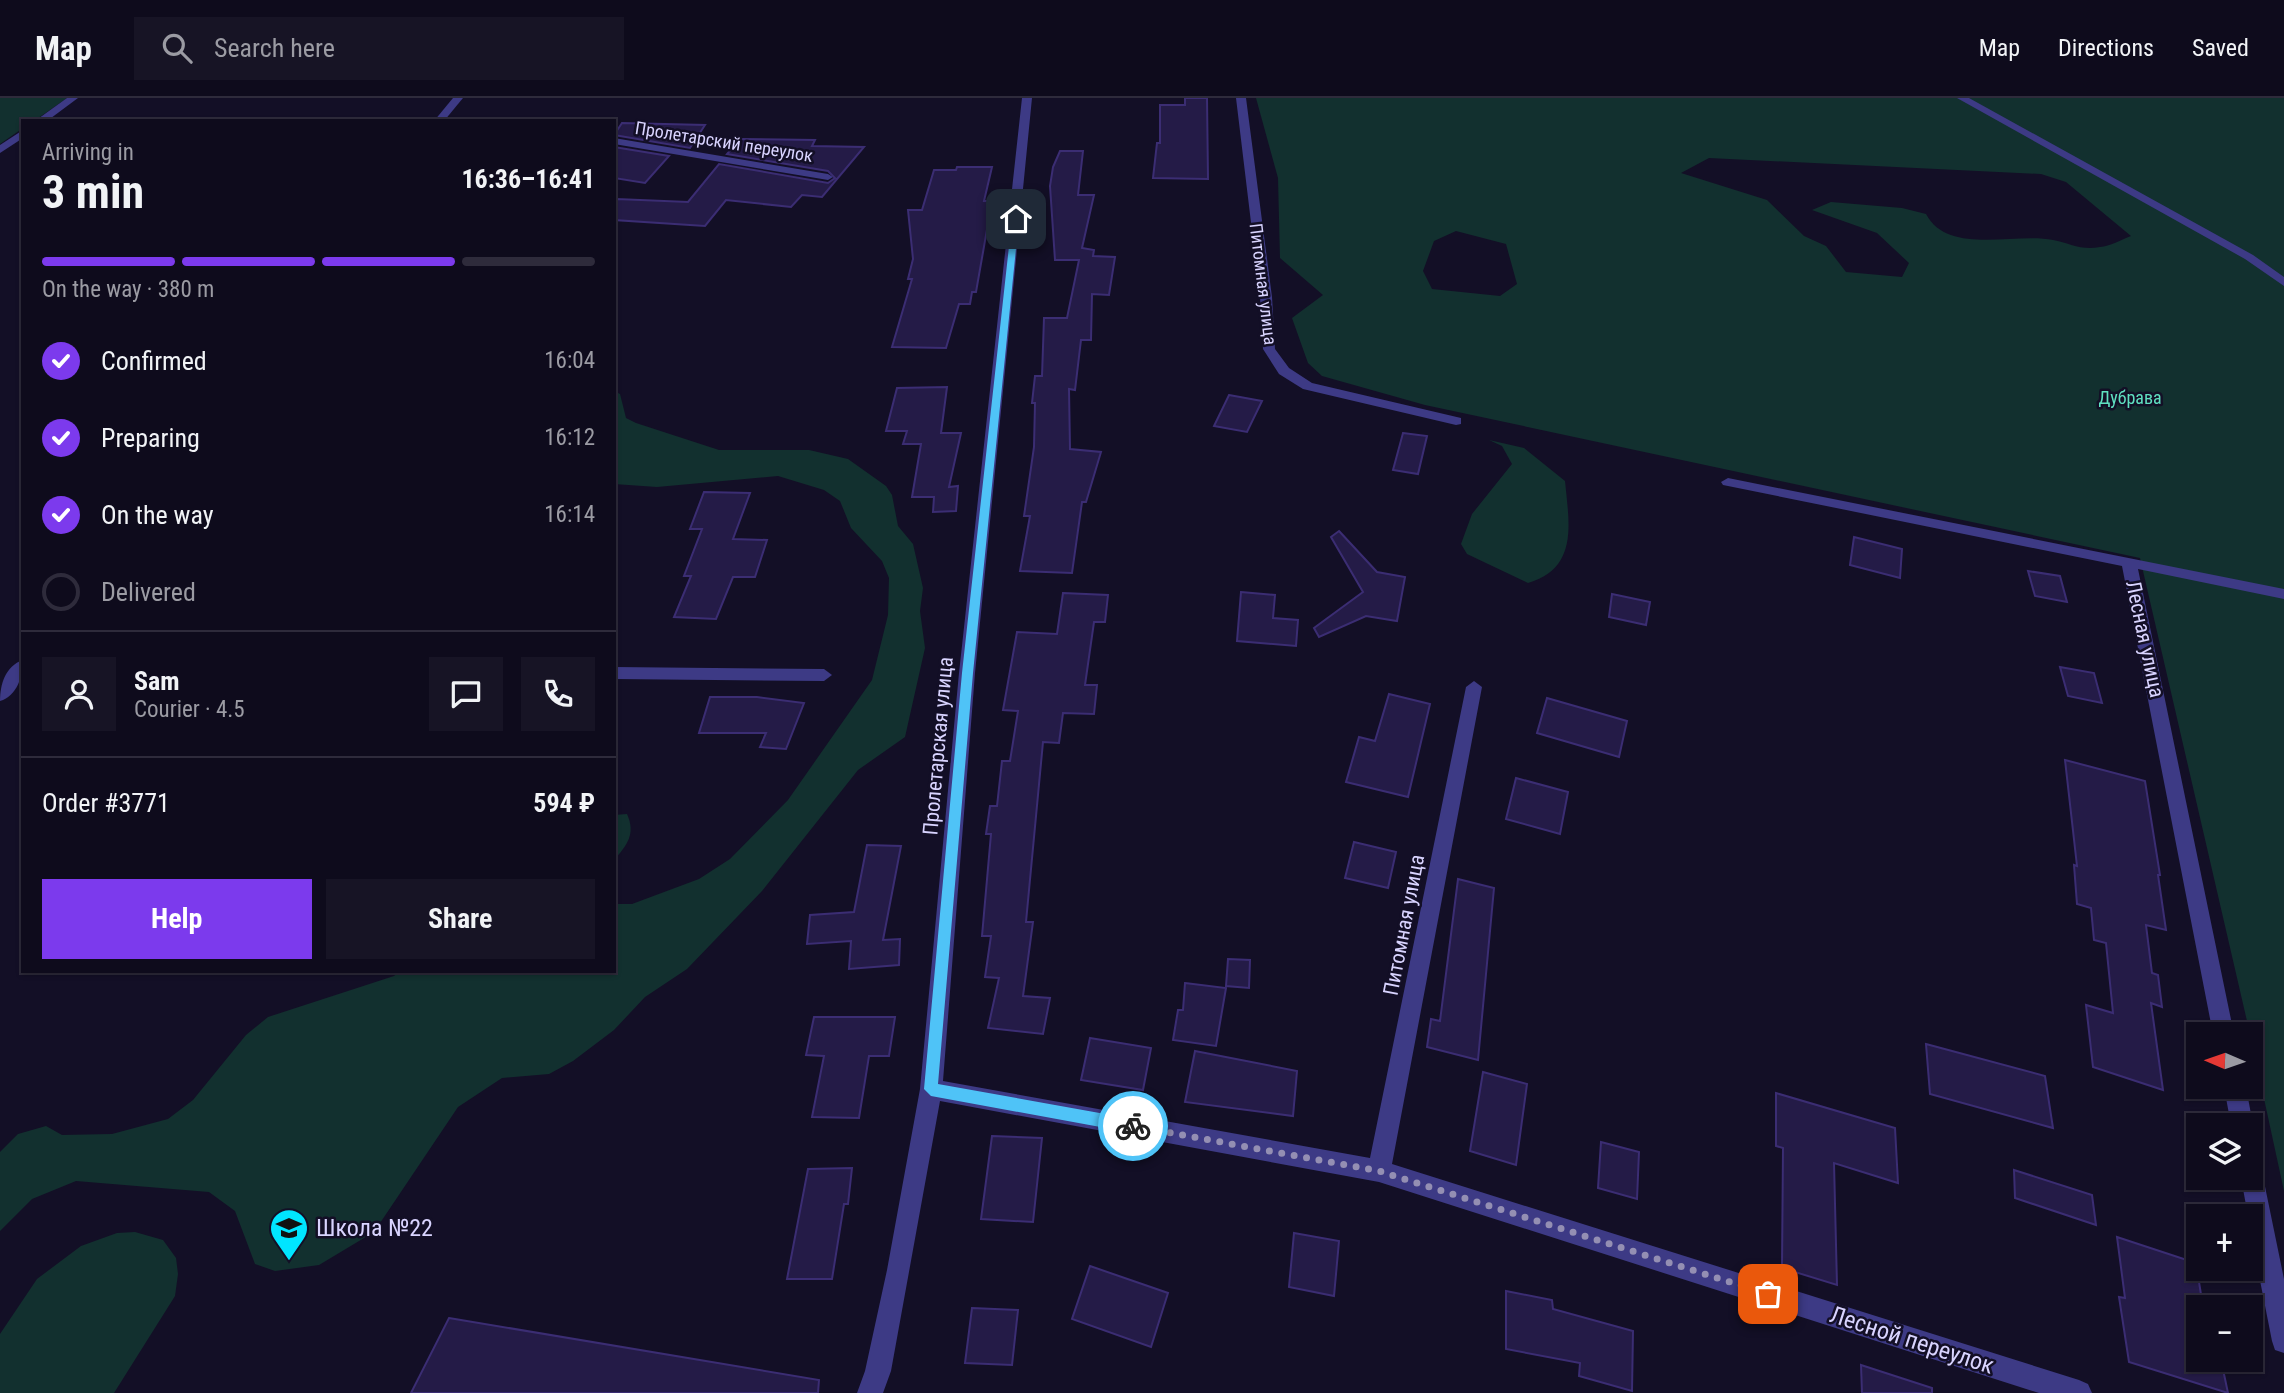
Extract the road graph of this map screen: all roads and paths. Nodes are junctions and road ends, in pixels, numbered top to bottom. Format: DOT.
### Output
graph roads {
  1 [pos="72,98"];
  2 [pos="458,98"];
  3 [pos="1027,98"];
  4 [pos="1241,98"];
  5 [pos="1962,98"];
  6 [pos="43,119"];
  7 [pos="441,119"];
  8 [pos="21,134"];
  9 [pos="616,141"];
  10 [pos="0,150"];
  11 [pos="828,177"];
  12 [pos="2284,282"];
  13 [pos="1456,421"];
  14 [pos="1728,482"];
  15 [pos="2129,562"];
  16 [pos="2284,594"];
  17 [pos="21,669"];
  18 [pos="21,670"];
  19 [pos="0,671"];
  20 [pos="616,673"];
  21 [pos="824,674"];
  22 [pos="1474,687"];
  23 [pos="0,695"];
  24 [pos="2222,1022"];
  25 [pos="931,1089"];
  26 [pos="1379,1171"];
  27 [pos="2254,1190"];
  28 [pos="2284,1341"];
  29 [pos="870,1393"];
  30 [pos="2079,1393"];
  1 -- 6 [label="street"];
  2 -- 7 [label="street"];
  3 -- 25 [label="street, Пролетарская улица"];
  4 -- 13 [label="street, Питомная улица"];
  5 -- 12 [label="street"];
  8 -- 10 [label="street"];
  9 -- 11 [label="street, Пролетарский переулок"];
  14 -- 15 [label="street, Лесная улица"];
  15 -- 16 [label="street"];
  15 -- 24 [label="street, Лесная улица"];
  17 -- 19 [label="street"];
  18 -- 23 [label="street"];
  20 -- 21 [label="street"];
  22 -- 26 [label="street, Питомная улица"];
  25 -- 26 [label="street, Лесной переулок"];
  25 -- 29 [label="street, Пролетарская улица"];
  26 -- 30 [label="street, Лесной переулок"];
  27 -- 28 [label="street"];
}
